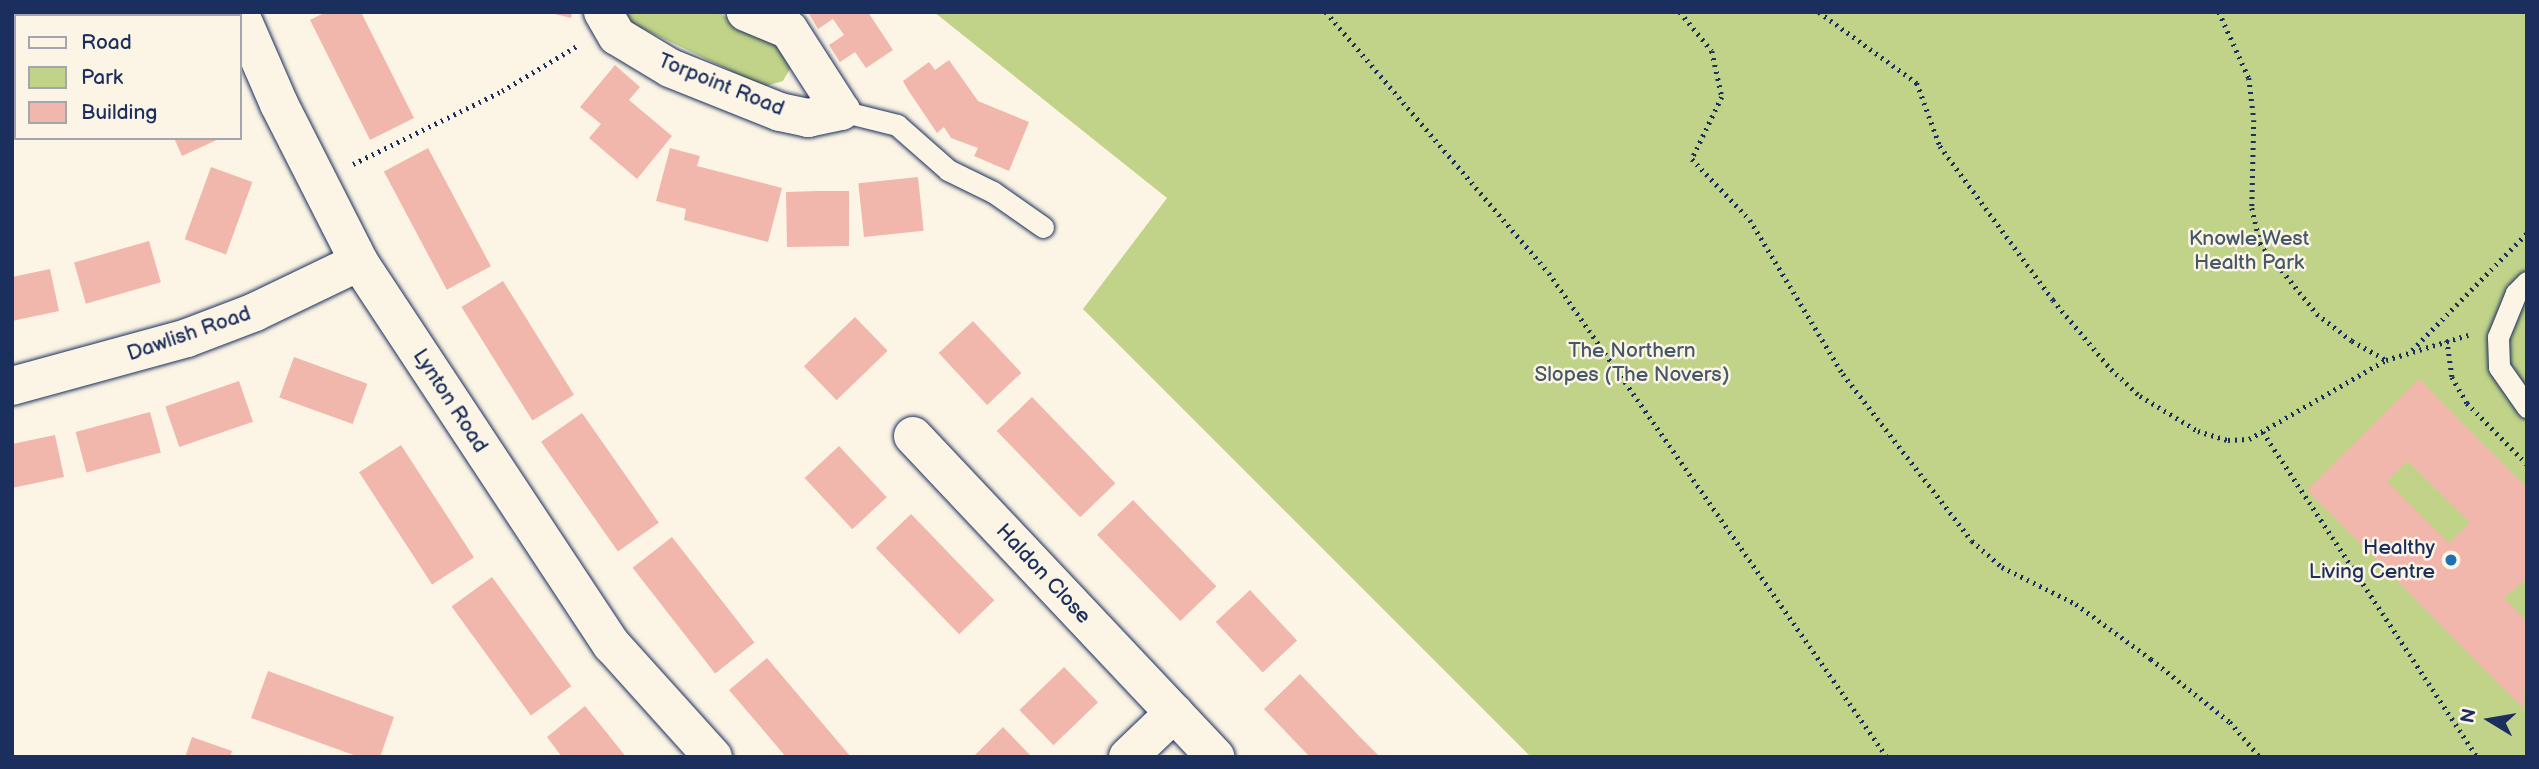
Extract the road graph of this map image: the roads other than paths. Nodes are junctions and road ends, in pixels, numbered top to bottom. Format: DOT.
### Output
graph roads {
  1 [pos="603,12"];
  2 [pos="746,12"];
  3 [pos="242,18"];
  4 [pos="841,111"];
  5 [pos="1043,227"];
  6 [pos="359,262"];
  7 [pos="2527,282"];
  8 [pos="12,386"];
  9 [pos="2527,407"];
  10 [pos="913,436"];
  11 [pos="1174,713"];
  12 [pos="713,757"];
  13 [pos="1128,757"];
  14 [pos="1216,757"];
  1 -- 4 [label="street, Torpoint Road"];
  2 -- 4 [label="street"];
  3 -- 6 [label="street, Lynton Road"];
  4 -- 5 [label="lane"];
  6 -- 8 [label="street, Dawlish Road"];
  6 -- 12 [label="street, Lynton Road"];
  7 -- 9 [label="lane"];
  10 -- 11 [label="street, Haldon Close"];
  11 -- 13 [label="street"];
  11 -- 14 [label="street, Haldon Close"];
}
